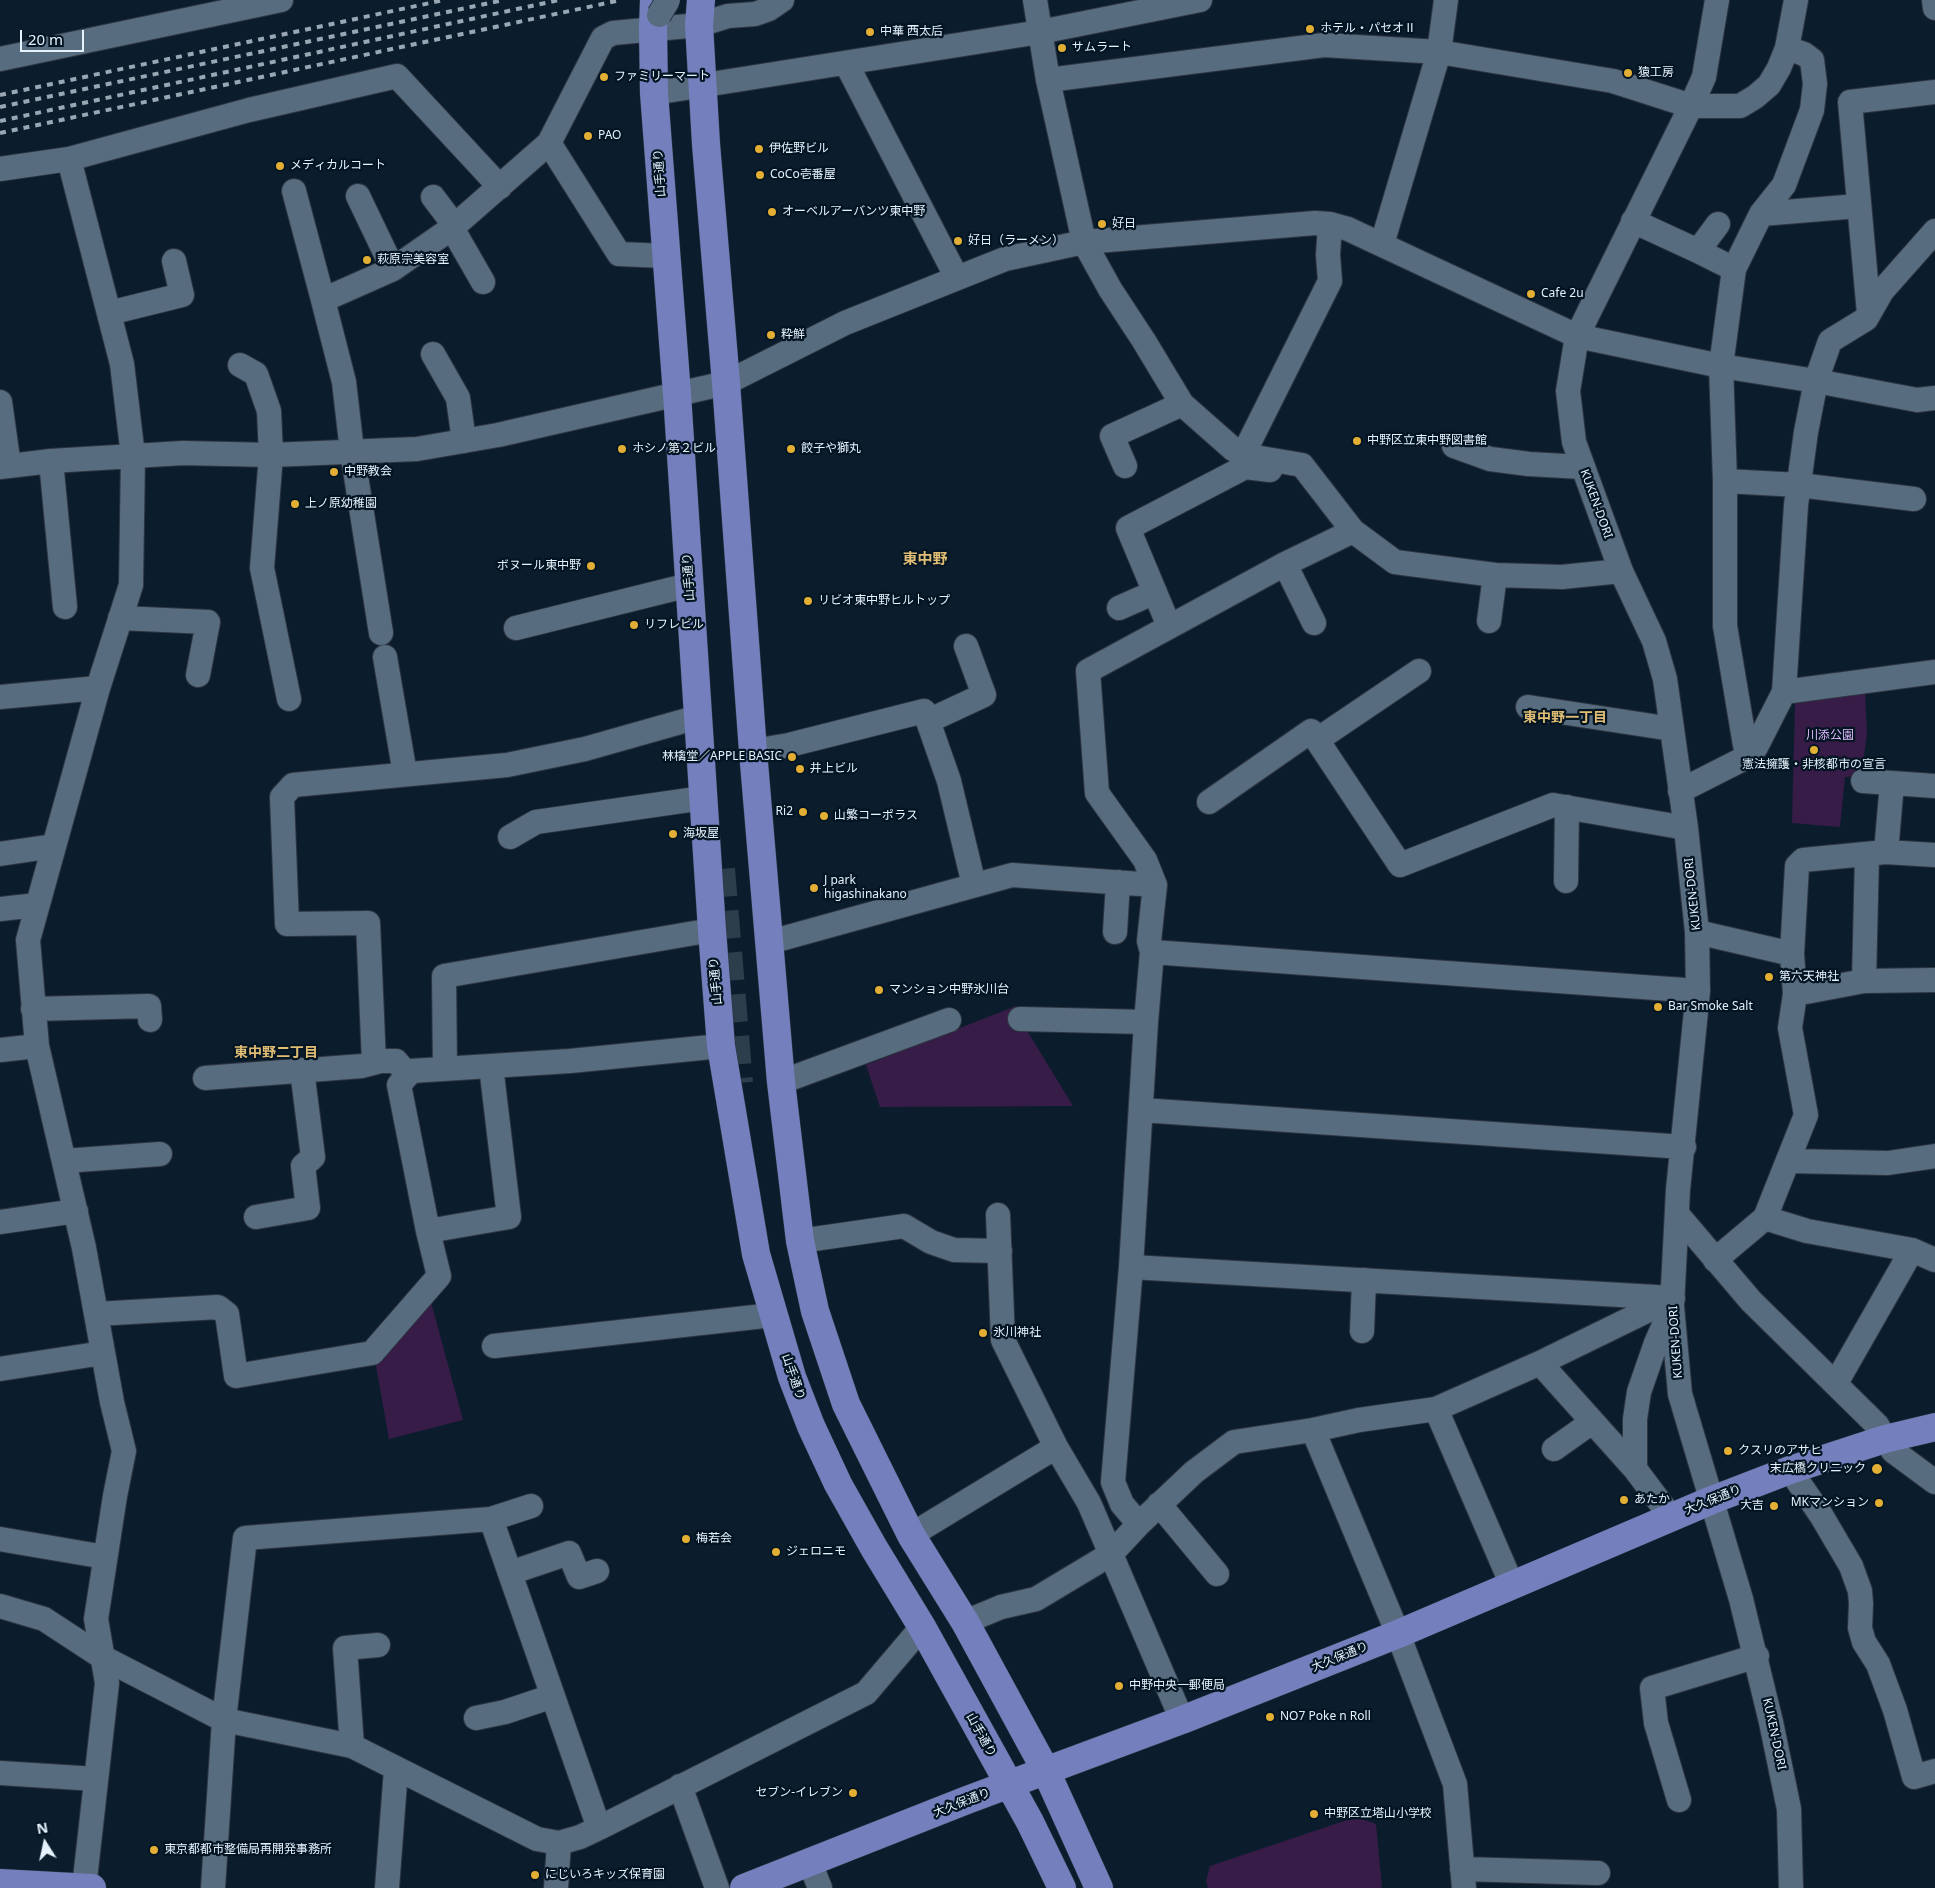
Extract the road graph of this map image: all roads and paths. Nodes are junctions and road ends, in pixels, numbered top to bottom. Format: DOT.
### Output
graph roads {
  1 [pos="281,0"];
  2 [pos="782,0"];
  3 [pos="1035,0"];
  4 [pos="1200,0"];
  5 [pos="1446,0"];
  6 [pos="1717,0"];
  7 [pos="1796,0"];
  8 [pos="1934,0"];
  9 [pos="1935,8"];
  10 [pos="657,12"];
  11 [pos="700,12"];
  12 [pos="1040,32"];
  13 [pos="1787,48"];
  14 [pos="1439,52"];
  15 [pos="0,58"];
  16 [pos="846,62"];
  17 [pos="1048,80"];
  18 [pos="702,85"];
  19 [pos="1935,92"];
  20 [pos="654,93"];
  21 [pos="1691,106"];
  22 [pos="549,143"];
  23 [pos="69,159"];
  24 [pos="0,169"];
  25 [pos="500,187"];
  26 [pos="294,191"];
  27 [pos="358,196"];
  28 [pos="433,196"];
  29 [pos="1858,206"];
  30 [pos="1761,214"];
  31 [pos="1633,220"];
  32 [pos="1330,224"];
  33 [pos="1718,224"];
  34 [pos="454,227"];
  35 [pos="1935,231"];
  36 [pos="1084,242"];
  37 [pos="1382,244"];
  38 [pos="1698,250"];
  39 [pos="666,256"];
  40 [pos="174,261"];
  41 [pos="393,269"];
  42 [pos="1734,269"];
  43 [pos="957,278"];
  44 [pos="482,282"];
  45 [pos="322,300"];
  46 [pos="109,313"];
  47 [pos="1869,314"];
  48 [pos="1577,336"];
  49 [pos="433,354"];
  50 [pos="240,365"];
  51 [pos="1721,366"];
  52 [pos="1816,381"];
  53 [pos="726,383"];
  54 [pos="677,394"];
  55 [pos="1935,398"];
  56 [pos="0,402"];
  57 [pos="1182,404"];
  58 [pos="464,441"];
  59 [pos="1454,446"];
  60 [pos="352,452"];
  61 [pos="271,455"];
  62 [pos="1243,455"];
  63 [pos="133,456"];
  64 [pos="51,461"];
  65 [pos="1125,466"];
  66 [pos="4,467"];
  67 [pos="1582,467"];
  68 [pos="1725,481"];
  69 [pos="1799,485"];
  70 [pos="1326,496"];
  71 [pos="1914,498"];
  72 [pos="1353,531"];
  73 [pos="1285,564"];
  74 [pos="1621,571"];
  75 [pos="1495,575"];
  76 [pos="689,586"];
  77 [pos="1155,592"];
  78 [pos="65,606"];
  79 [pos="1119,608"];
  80 [pos="120,618"];
  81 [pos="1489,621"];
  82 [pos="1314,623"];
  83 [pos="1169,626"];
  84 [pos="516,628"];
  85 [pos="381,633"];
  86 [pos="966,646"];
  87 [pos="385,657"];
  88 [pos="1420,671"];
  89 [pos="1935,672"];
  90 [pos="198,675"];
  91 [pos="98,688"];
  92 [pos="1784,692"];
  93 [pos="0,697"];
  94 [pos="289,699"];
  95 [pos="1528,707"];
  96 [pos="698,717"];
  97 [pos="928,721"];
  98 [pos="1672,729"];
  99 [pos="1317,740"];
  100 [pos="753,750"];
  101 [pos="1749,756"];
  102 [pos="406,774"];
  103 [pos="1864,780"];
  104 [pos="1892,783"];
  105 [pos="1935,786"];
  106 [pos="1680,791"];
  107 [pos="703,798"];
  108 [pos="1209,802"];
  109 [pos="1567,807"];
  110 [pos="1686,828"];
  111 [pos="510,837"];
  112 [pos="54,846"];
  113 [pos="1876,853"];
  114 [pos="0,854"];
  115 [pos="1935,854"];
  116 [pos="1566,881"];
  117 [pos="1118,882"];
  118 [pos="974,885"];
  119 [pos="1155,885"];
  120 [pos="37,906"];
  121 [pos="0,909"];
  122 [pos="712,930"];
  123 [pos="1115,932"];
  124 [pos="1697,932"];
  125 [pos="770,942"];
  126 [pos="1152,952"];
  127 [pos="1792,954"];
  128 [pos="1935,980"];
  129 [pos="1864,981"];
  130 [pos="1698,990"];
  131 [pos="1795,994"];
  132 [pos="33,1009"];
  133 [pos="1020,1019"];
  134 [pos="150,1020"];
  135 [pos="949,1020"];
  136 [pos="1146,1022"];
  137 [pos="37,1046"];
  138 [pos="721,1046"];
  139 [pos="0,1050"];
  140 [pos="374,1063"];
  141 [pos="491,1066"];
  142 [pos="445,1069"];
  143 [pos="302,1070"];
  144 [pos="408,1075"];
  145 [pos="205,1078"];
  146 [pos="781,1082"];
  147 [pos="1141,1110"];
  148 [pos="1684,1147"];
  149 [pos="160,1154"];
  150 [pos="1935,1156"];
  151 [pos="64,1161"];
  152 [pos="1788,1161"];
  153 [pos="76,1211"];
  154 [pos="1677,1214"];
  155 [pos="998,1215"];
  156 [pos="256,1217"];
  157 [pos="1765,1218"];
  158 [pos="0,1222"];
  159 [pos="428,1231"];
  160 [pos="800,1242"];
  161 [pos="1912,1250"];
  162 [pos="1000,1251"];
  163 [pos="1715,1260"];
  164 [pos="1935,1260"];
  165 [pos="1131,1267"];
  166 [pos="1364,1280"];
  167 [pos="1673,1302"];
  168 [pos="96,1314"];
  169 [pos="773,1315"];
  170 [pos="1362,1331"];
  171 [pos="494,1346"];
  172 [pos="103,1353"];
  173 [pos="1540,1363"];
  174 [pos="0,1369"];
  175 [pos="1836,1384"];
  176 [pos="1436,1409"];
  177 [pos="1592,1422"];
  178 [pos="1935,1428"];
  179 [pos="1313,1430"];
  180 [pos="1885,1439"];
  181 [pos="1056,1447"];
  182 [pos="1554,1449"];
  183 [pos="1634,1469"];
  184 [pos="1790,1470"];
  185 [pos="1935,1482"];
  186 [pos="1712,1500"];
  187 [pos="1159,1504"];
  188 [pos="531,1506"];
  189 [pos="1671,1517"];
  190 [pos="491,1519"];
  191 [pos="1138,1524"];
  192 [pos="911,1535"];
  193 [pos="0,1539"];
  194 [pos="1111,1554"];
  195 [pos="106,1557"];
  196 [pos="597,1571"];
  197 [pos="510,1573"];
  198 [pos="1217,1574"];
  199 [pos="1512,1585"];
  200 [pos="0,1606"];
  201 [pos="965,1622"];
  202 [pos="922,1628"];
  203 [pos="1398,1634"];
  204 [pos="378,1645"];
  205 [pos="1757,1656"];
  206 [pos="102,1658"];
  207 [pos="553,1696"];
  208 [pos="476,1718"];
  209 [pos="224,1720"];
  210 [pos="1182,1720"];
  211 [pos="352,1746"];
  212 [pos="396,1768"];
  213 [pos="1046,1771"];
  214 [pos="1935,1771"];
  215 [pos="0,1772"];
  216 [pos="96,1778"];
  217 [pos="1008,1785"];
  218 [pos="680,1786"];
  219 [pos="1678,1800"];
  220 [pos="599,1828"];
  221 [pos="559,1843"];
  222 [pos="810,1863"];
  223 [pos="1598,1873"];
  224 [pos="1463,1879"];
  225 [pos="0,1883"];
  226 [pos="84,1888"];
  227 [pos="92,1888"];
  228 [pos="213,1888"];
  229 [pos="387,1888"];
  230 [pos="556,1888"];
  231 [pos="717,1888"];
  232 [pos="744,1888"];
  233 [pos="820,1888"];
  234 [pos="1062,1888"];
  235 [pos="1099,1888"];
  236 [pos="1791,1888"];
  1 -- 15 [label="street"];
  2 -- 11 [label="street"];
  3 -- 12 [label="street"];
  4 -- 12 [label="street"];
  5 -- 14 [label="street"];
  6 -- 21 [label="street, KUKEN-DORI"];
  7 -- 13 [label="street"];
  8 -- 9 [label="street"];
  10 -- 11 [label="street"];
  10 -- 20 [label="main road, 山手通り"];
  10 -- 22 [label="street"];
  11 -- 18 [label="main road"];
  12 -- 16 [label="street"];
  12 -- 17 [label="street"];
  13 -- 21 [label="street"];
  13 -- 30 [label="street"];
  14 -- 17 [label="street"];
  14 -- 21 [label="street"];
  14 -- 37 [label="street"];
  16 -- 18 [label="street"];
  16 -- 43 [label="street"];
  17 -- 36 [label="street"];
  18 -- 20 [label="street"];
  18 -- 53 [label="main road"];
  19 -- 29 [label="street"];
  20 -- 39 [label="main road, 山手通り"];
  21 -- 31 [label="street, KUKEN-DORI"];
  22 -- 25 [label="street"];
  22 -- 39 [label="street"];
  23 -- 24 [label="street"];
  23 -- 25 [label="street"];
  23 -- 46 [label="street"];
  25 -- 34 [label="street"];
  26 -- 45 [label="street"];
  27 -- 41 [label="street"];
  28 -- 34 [label="street"];
  29 -- 30 [label="street"];
  29 -- 47 [label="street"];
  30 -- 42 [label="street"];
  31 -- 38 [label="street"];
  31 -- 48 [label="street, KUKEN-DORI"];
  32 -- 36 [label="street"];
  32 -- 37 [label="street"];
  32 -- 62 [label="street"];
  33 -- 38 [label="street"];
  34 -- 41 [label="street"];
  34 -- 44 [label="street"];
  35 -- 47 [label="street"];
  36 -- 43 [label="street"];
  36 -- 57 [label="street"];
  37 -- 48 [label="street"];
  38 -- 42 [label="street"];
  39 -- 54 [label="main road, 山手通り"];
  40 -- 46 [label="street"];
  41 -- 45 [label="street"];
  42 -- 51 [label="street"];
  43 -- 53 [label="street"];
  45 -- 60 [label="street"];
  46 -- 63 [label="street"];
  47 -- 52 [label="street"];
  48 -- 51 [label="street"];
  48 -- 67 [label="street, KUKEN-DORI"];
  49 -- 58 [label="street"];
  50 -- 61 [label="street"];
  51 -- 52 [label="street"];
  51 -- 68 [label="street"];
  52 -- 55 [label="street"];
  52 -- 69 [label="street"];
  53 -- 54 [label="street"];
  53 -- 100 [label="main road"];
  54 -- 58 [label="street"];
  54 -- 76 [label="main road, 山手通り"];
  56 -- 66 [label="street"];
  57 -- 62 [label="street"];
  57 -- 65 [label="street"];
  58 -- 60 [label="street"];
  59 -- 67 [label="street"];
  60 -- 61 [label="street"];
  60 -- 85 [label="street"];
  61 -- 63 [label="street"];
  61 -- 94 [label="street"];
  62 -- 70 [label="street"];
  63 -- 64 [label="street"];
  63 -- 80 [label="street"];
  64 -- 66 [label="street"];
  64 -- 78 [label="street"];
  67 -- 74 [label="street, KUKEN-DORI"];
  68 -- 69 [label="street"];
  68 -- 101 [label="street"];
  69 -- 71 [label="street"];
  69 -- 92 [label="street"];
  70 -- 72 [label="street"];
  70 -- 77 [label="street"];
  72 -- 73 [label="street"];
  72 -- 75 [label="street"];
  73 -- 82 [label="street"];
  73 -- 83 [label="street"];
  74 -- 75 [label="street"];
  74 -- 98 [label="street, KUKEN-DORI"];
  75 -- 81 [label="street"];
  76 -- 84 [label="street"];
  76 -- 96 [label="main road, 山手通り"];
  77 -- 79 [label="street"];
  77 -- 83 [label="street"];
  80 -- 90 [label="street"];
  80 -- 91 [label="street"];
  83 -- 119 [label="street"];
  86 -- 97 [label="street"];
  87 -- 102 [label="street"];
  88 -- 99 [label="street"];
  89 -- 92 [label="street"];
  91 -- 93 [label="street"];
  91 -- 112 [label="street"];
  92 -- 101 [label="street"];
  95 -- 98 [label="street"];
  96 -- 102 [label="street"];
  96 -- 107 [label="main road, 山手通り"];
  97 -- 100 [label="street"];
  97 -- 118 [label="street"];
  98 -- 106 [label="street, KUKEN-DORI"];
  99 -- 108 [label="street"];
  99 -- 109 [label="street"];
  100 -- 125 [label="main road"];
  101 -- 106 [label="street"];
  102 -- 140 [label="street"];
  103 -- 104 [label="street"];
  104 -- 105 [label="street"];
  104 -- 113 [label="street"];
  106 -- 110 [label="street, KUKEN-DORI"];
  107 -- 111 [label="street"];
  107 -- 122 [label="main road, 山手通り"];
  109 -- 110 [label="street"];
  109 -- 116 [label="street"];
  110 -- 124 [label="street, KUKEN-DORI"];
  112 -- 114 [label="street"];
  112 -- 120 [label="street"];
  113 -- 115 [label="street"];
  113 -- 127 [label="street"];
  113 -- 129 [label="street"];
  117 -- 118 [label="street"];
  117 -- 119 [label="street"];
  117 -- 123 [label="street"];
  118 -- 125 [label="street"];
  119 -- 126 [label="street"];
  120 -- 121 [label="street"];
  120 -- 132 [label="street"];
  122 -- 138 [label="main road, 山手通り"];
  122 -- 142 [label="street"];
  124 -- 127 [label="street"];
  124 -- 130 [label="street, KUKEN-DORI"];
  125 -- 146 [label="main road"];
  126 -- 130 [label="street"];
  126 -- 136 [label="street"];
  127 -- 131 [label="street"];
  128 -- 129 [label="street"];
  129 -- 131 [label="street"];
  130 -- 148 [label="street, KUKEN-DORI"];
  131 -- 152 [label="street"];
  132 -- 134 [label="street"];
  132 -- 137 [label="street"];
  133 -- 136 [label="street"];
  135 -- 146 [label="street"];
  136 -- 147 [label="street"];
  137 -- 139 [label="street"];
  137 -- 151 [label="street"];
  138 -- 141 [label="street"];
  138 -- 169 [label="main road, 山手通り"];
  140 -- 143 [label="street"];
  140 -- 144 [label="street"];
  141 -- 142 [label="street"];
  141 -- 159 [label="street"];
  142 -- 144 [label="street"];
  143 -- 145 [label="street"];
  143 -- 156 [label="street"];
  144 -- 159 [label="street"];
  146 -- 160 [label="main road"];
  147 -- 148 [label="street"];
  147 -- 165 [label="street"];
  148 -- 154 [label="street, KUKEN-DORI"];
  149 -- 151 [label="street"];
  150 -- 152 [label="street"];
  151 -- 153 [label="street"];
  152 -- 157 [label="street"];
  153 -- 158 [label="street"];
  153 -- 168 [label="street"];
  154 -- 163 [label="street"];
  154 -- 167 [label="street, KUKEN-DORI"];
  155 -- 162 [label="street"];
  157 -- 161 [label="street"];
  157 -- 163 [label="street"];
  159 -- 168 [label="street"];
  160 -- 162 [label="street"];
  160 -- 192 [label="main road"];
  161 -- 164 [label="street"];
  161 -- 175 [label="street"];
  162 -- 181 [label="street"];
  163 -- 175 [label="street"];
  165 -- 166 [label="street"];
  165 -- 191 [label="street"];
  166 -- 167 [label="street"];
  166 -- 170 [label="street"];
  167 -- 173 [label="street"];
  167 -- 183 [label="street"];
  167 -- 186 [label="street, KUKEN-DORI"];
  168 -- 172 [label="street"];
  169 -- 171 [label="street"];
  169 -- 202 [label="main road, 山手通り"];
  172 -- 174 [label="street"];
  172 -- 195 [label="street"];
  173 -- 176 [label="street"];
  173 -- 177 [label="street"];
  175 -- 180 [label="street"];
  176 -- 179 [label="street"];
  176 -- 199 [label="street"];
  177 -- 182 [label="street"];
  177 -- 183 [label="street"];
  178 -- 180 [label="main road, 大久保通り"];
  179 -- 187 [label="street"];
  179 -- 203 [label="street"];
  180 -- 184 [label="main road, 大久保通り"];
  180 -- 185 [label="street"];
  181 -- 192 [label="street"];
  181 -- 194 [label="street"];
  183 -- 189 [label="street"];
  184 -- 186 [label="main road, 大久保通り"];
  184 -- 214 [label="street"];
  186 -- 189 [label="main road, 大久保通り"];
  186 -- 205 [label="street, KUKEN-DORI"];
  187 -- 191 [label="street"];
  187 -- 198 [label="street"];
  188 -- 190 [label="street"];
  189 -- 199 [label="main road, 大久保通り"];
  190 -- 197 [label="street"];
  190 -- 209 [label="street"];
  191 -- 194 [label="street"];
  192 -- 201 [label="main road"];
  193 -- 195 [label="street"];
  194 -- 201 [label="street"];
  194 -- 210 [label="street"];
  195 -- 206 [label="street"];
  196 -- 197 [label="street"];
  197 -- 207 [label="street"];
  199 -- 203 [label="main road, 大久保通り"];
  200 -- 206 [label="street"];
  201 -- 213 [label="main road"];
  202 -- 217 [label="main road, 山手通り"];
  202 -- 218 [label="street"];
  203 -- 210 [label="main road, 大久保通り"];
  203 -- 224 [label="street"];
  204 -- 211 [label="street"];
  205 -- 219 [label="street"];
  205 -- 236 [label="street, KUKEN-DORI"];
  206 -- 209 [label="street"];
  206 -- 216 [label="street"];
  207 -- 208 [label="street"];
  207 -- 220 [label="street"];
  209 -- 211 [label="street"];
  209 -- 228 [label="street"];
  210 -- 213 [label="main road, 大久保通り"];
  211 -- 212 [label="street"];
  212 -- 221 [label="street"];
  212 -- 229 [label="street"];
  213 -- 217 [label="main road, 大久保通り"];
  213 -- 235 [label="main road"];
  215 -- 216 [label="street"];
  216 -- 226 [label="street"];
  217 -- 222 [label="main road, 大久保通り"];
  217 -- 234 [label="main road, 山手通り"];
  218 -- 220 [label="street"];
  218 -- 231 [label="street"];
  220 -- 221 [label="street"];
  221 -- 230 [label="street"];
  222 -- 232 [label="main road, 大久保通り"];
  222 -- 233 [label="street"];
  223 -- 224 [label="street"];
  225 -- 226 [label="main road"];
  226 -- 227 [label="main road"];
}
